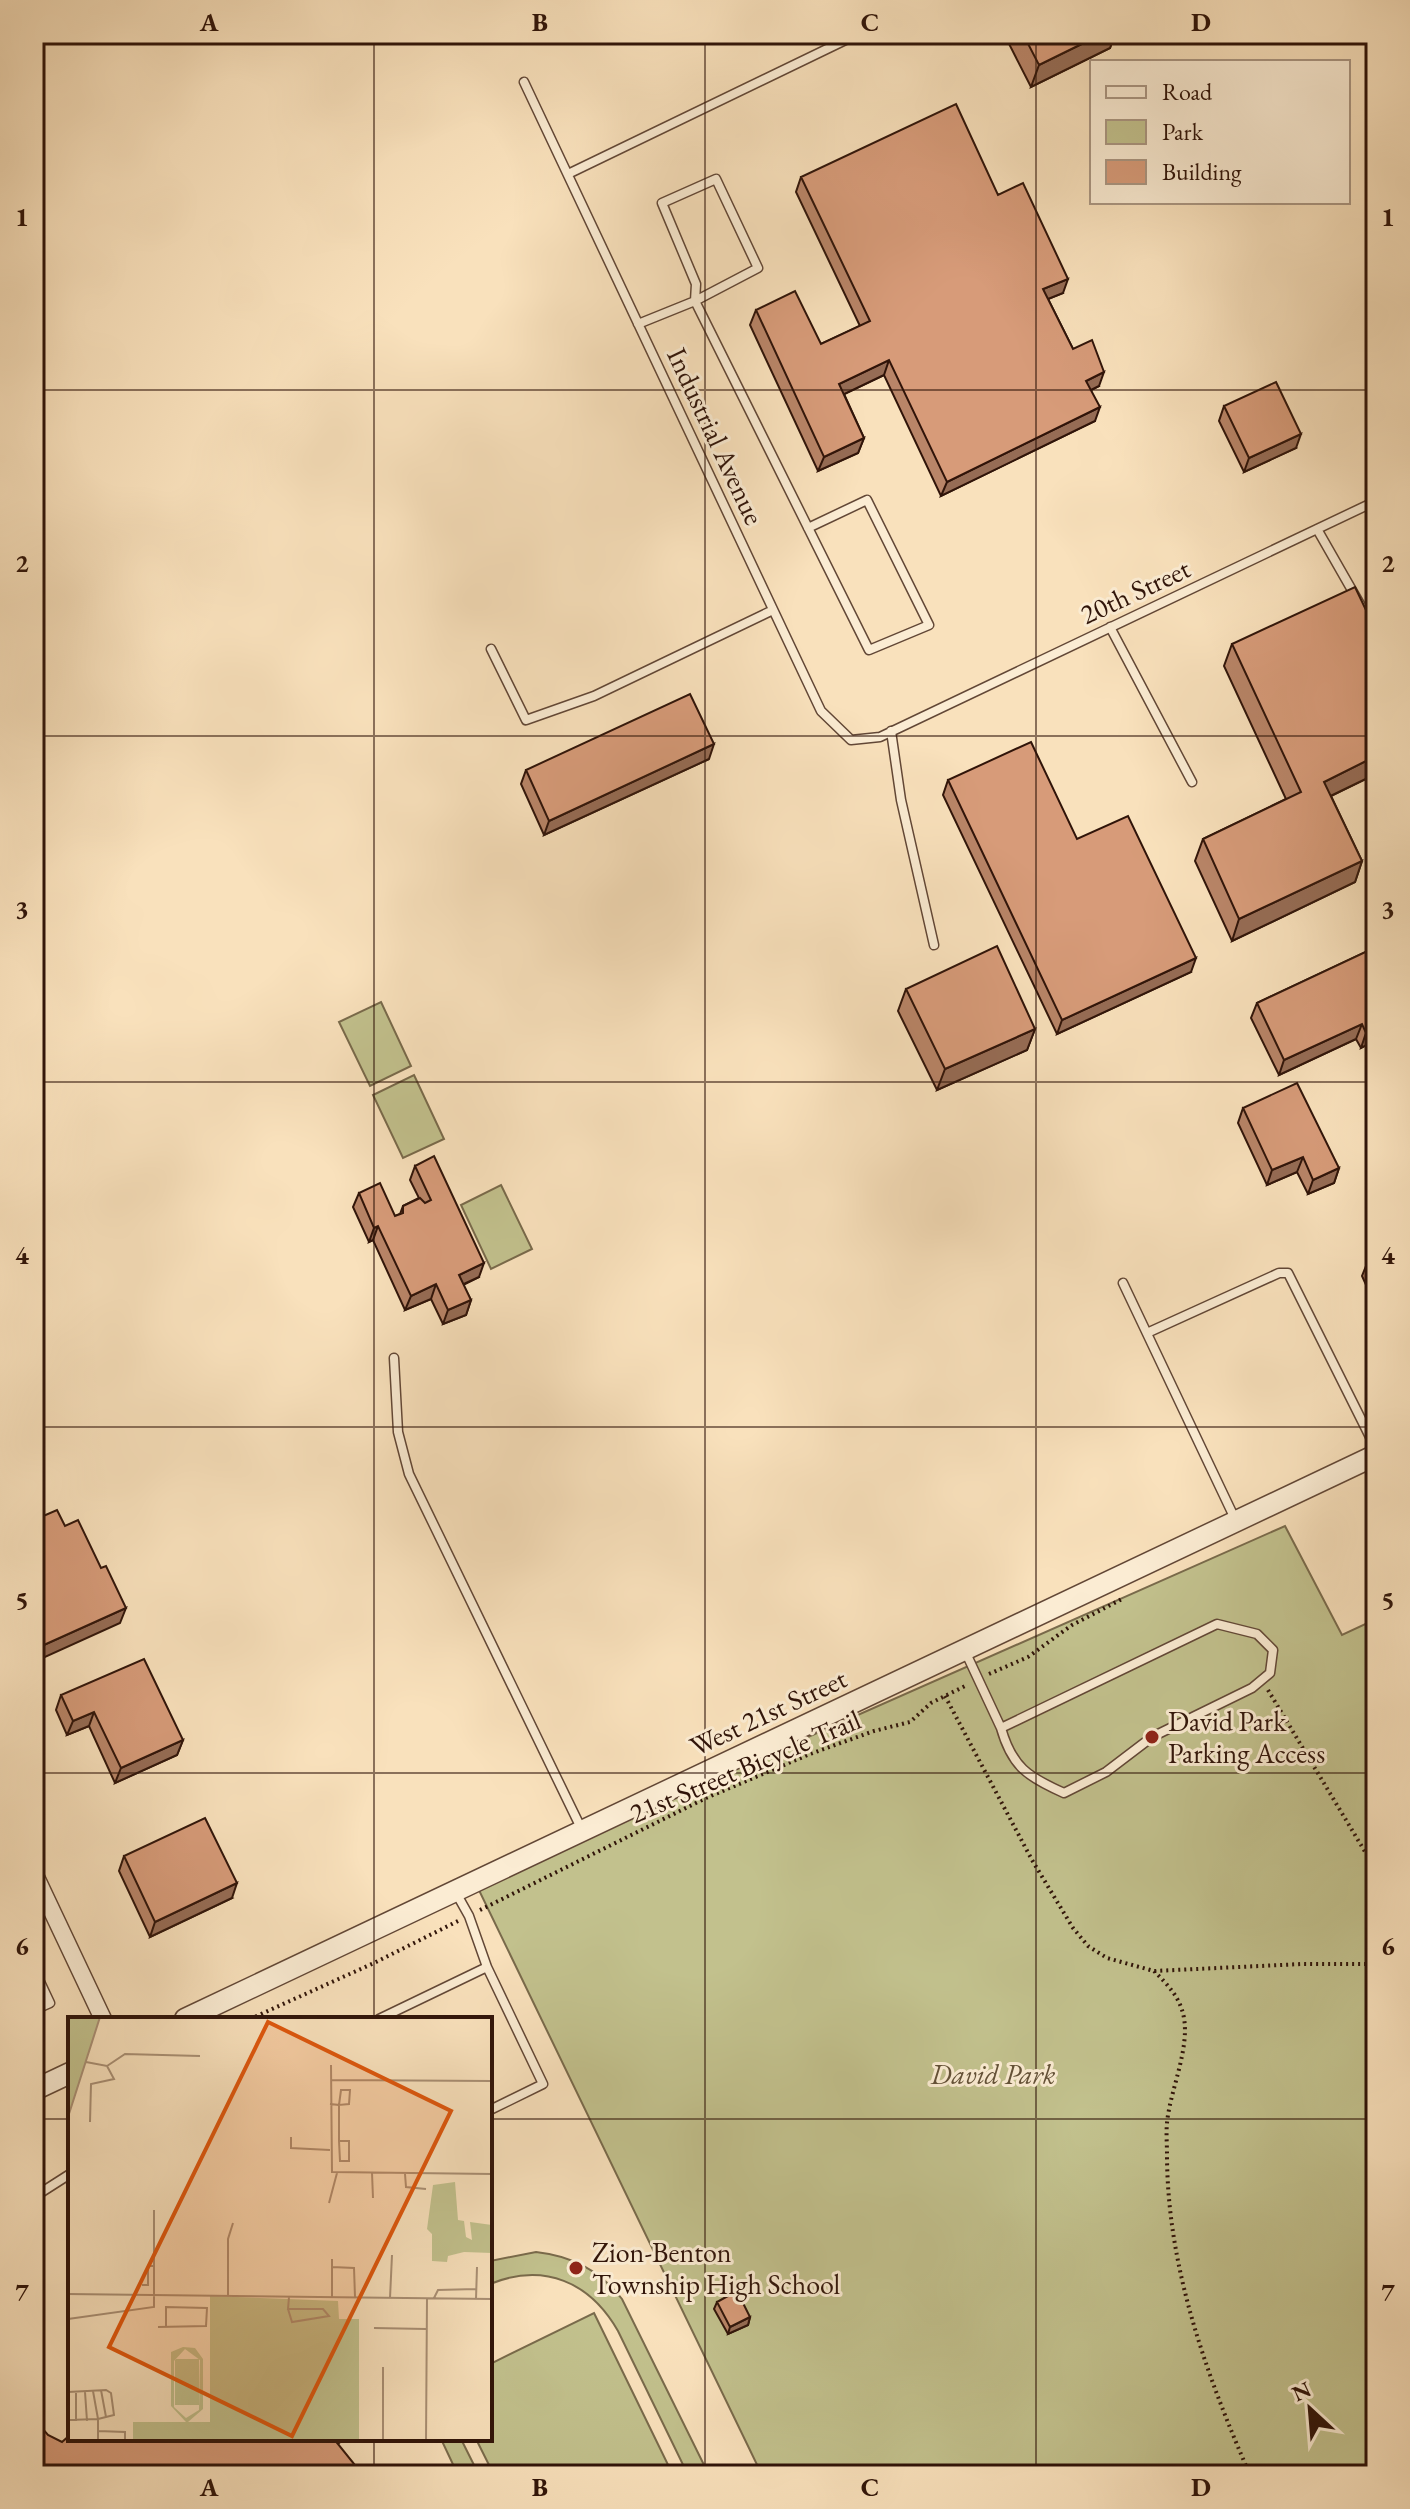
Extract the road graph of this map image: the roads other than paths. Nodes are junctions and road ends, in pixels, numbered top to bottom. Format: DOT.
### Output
graph roads {
  1 [pos="858,34"];
  2 [pos="524,82"];
  3 [pos="568,174"];
  4 [pos="695,301"];
  5 [pos="638,324"];
  6 [pos="1376,501"];
  7 [pos="808,528"];
  8 [pos="1317,529"];
  9 [pos="1376,608"];
  10 [pos="773,610"];
  11 [pos="1110,627"];
  12 [pos="491,649"];
  13 [pos="913,721"];
  14 [pos="891,731"];
  15 [pos="1192,782"];
  16 [pos="934,945"];
  17 [pos="1123,1283"];
  18 [pos="1147,1333"];
  19 [pos="394,1358"];
  20 [pos="1376,1452"];
  21 [pos="1236,1521"];
  22 [pos="965,1650"];
  23 [pos="1001,1728"];
  24 [pos="582,1831"];
  25 [pos="34,1873"];
  26 [pos="455,1891"];
  27 [pos="487,1967"];
  28 [pos="34,1969"];
  29 [pos="34,2010"];
  30 [pos="102,2017"];
  31 [pos="189,2017"];
  32 [pos="383,2017"];
  33 [pos="68,2074"];
  34 [pos="34,2090"];
  35 [pos="492,2109"];
  36 [pos="68,2175"];
  37 [pos="34,2197"];
  1 -- 3 [label="lane"];
  2 -- 3 [label="lane, Industrial Avenue"];
  3 -- 5 [label="lane, Industrial Avenue"];
  4 -- 4 [label="lane"];
  4 -- 5 [label="lane"];
  4 -- 7 [label="lane"];
  5 -- 10 [label="lane, Industrial Avenue"];
  6 -- 8 [label="lane, 20th Street"];
  7 -- 7 [label="lane"];
  8 -- 9 [label="lane"];
  8 -- 11 [label="lane, 20th Street"];
  10 -- 12 [label="lane"];
  10 -- 14 [label="lane, Industrial Avenue"];
  11 -- 13 [label="lane, 20th Street"];
  11 -- 15 [label="lane"];
  13 -- 14 [label="lane, Industrial Avenue"];
  14 -- 16 [label="lane"];
  17 -- 18 [label="lane"];
  18 -- 20 [label="lane"];
  18 -- 21 [label="lane"];
  19 -- 24 [label="lane"];
  20 -- 21 [label="street, West 21st Street"];
  21 -- 22 [label="street, West 21st Street"];
  22 -- 23 [label="lane"];
  22 -- 24 [label="street, West 21st Street"];
  23 -- 23 [label="lane"];
  24 -- 26 [label="street, West 21st Street"];
  25 -- 30 [label="street"];
  26 -- 27 [label="lane"];
  26 -- 31 [label="street, West 21st Street"];
  27 -- 32 [label="lane"];
  27 -- 35 [label="lane"];
  28 -- 29 [label="lane"];
  33 -- 34 [label="street"];
  36 -- 37 [label="lane"];
}
